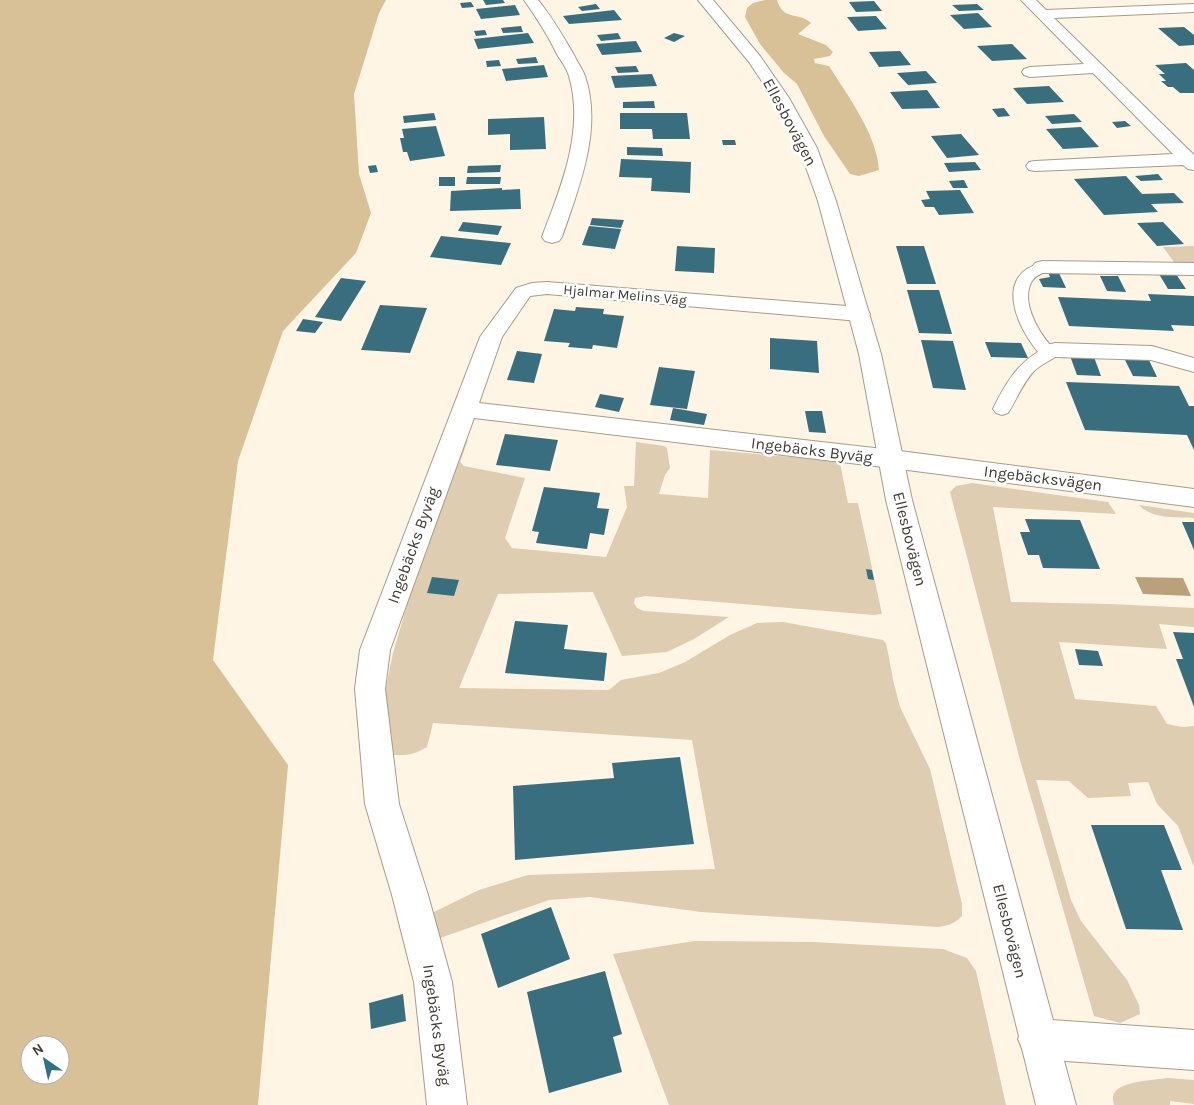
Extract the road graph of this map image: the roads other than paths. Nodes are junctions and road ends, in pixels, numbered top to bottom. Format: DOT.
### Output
graph roads {
  1 [pos="531,0"];
  2 [pos="705,0"];
  3 [pos="1028,0"];
  4 [pos="1194,8"];
  5 [pos="1044,14"];
  6 [pos="1098,68"];
  7 [pos="1030,72"];
  8 [pos="1191,162"];
  9 [pos="1035,166"];
  10 [pos="552,237"];
  11 [pos="1042,267"];
  12 [pos="1194,269"];
  13 [pos="859,314"];
  14 [pos="1052,351"];
  15 [pos="1194,365"];
  16 [pos="465,409"];
  17 [pos="1002,409"];
  18 [pos="892,459"];
  19 [pos="1194,498"];
  20 [pos="1038,1039"];
  21 [pos="1194,1050"];
  22 [pos="447,1105"];
  23 [pos="1056,1105"];
  1 -- 10 [label="street"];
  2 -- 13 [label="street, Ellesbovägen"];
  3 -- 5 [label="street"];
  4 -- 5 [label="street"];
  5 -- 6 [label="street"];
  6 -- 7 [label="street"];
  6 -- 8 [label="street"];
  8 -- 9 [label="street"];
  11 -- 12 [label="street"];
  11 -- 14 [label="lane"];
  13 -- 16 [label="street, Hjalmar Melins Väg"];
  13 -- 18 [label="street, Ellesbovägen"];
  14 -- 15 [label="street"];
  14 -- 17 [label="lane"];
  16 -- 18 [label="street, Ingebäcks Byväg"];
  16 -- 22 [label="street, Ingebäcks Byväg"];
  18 -- 19 [label="street, Ingebäcksvägen"];
  18 -- 20 [label="street, Ellesbovägen"];
  20 -- 21 [label="street"];
  20 -- 23 [label="street, Ellesbovägen"];
}
